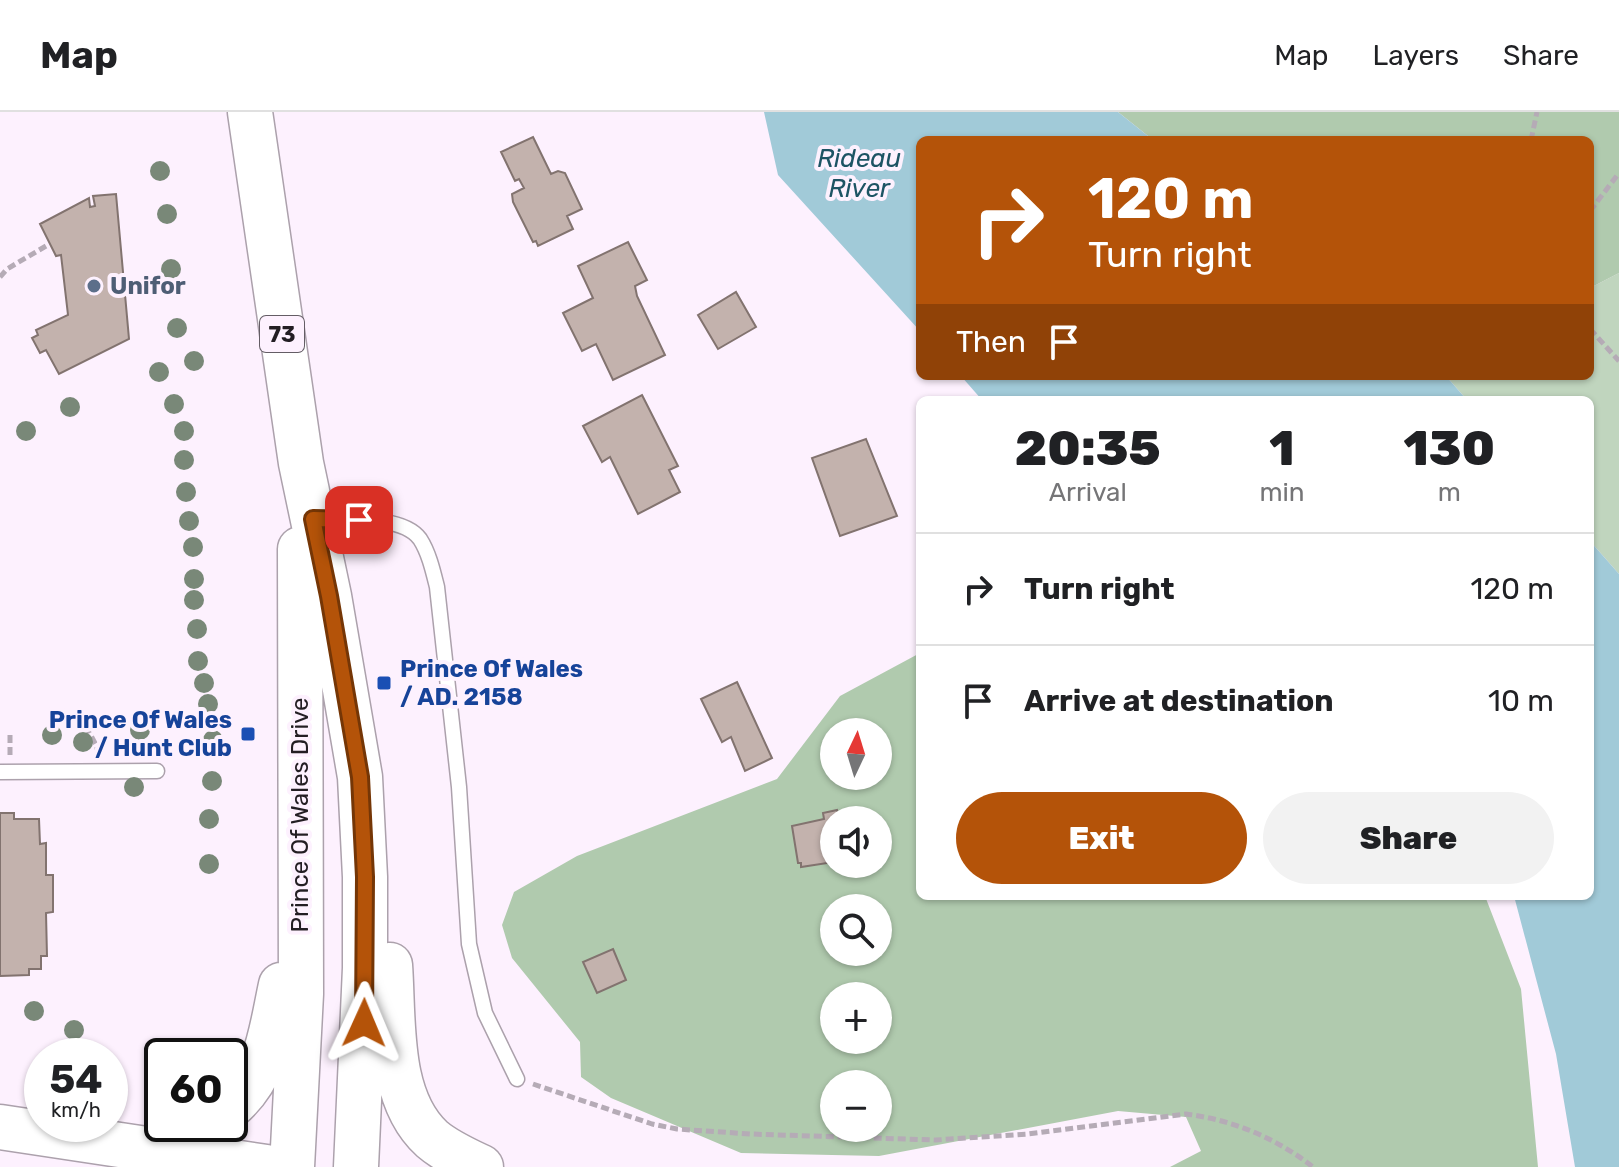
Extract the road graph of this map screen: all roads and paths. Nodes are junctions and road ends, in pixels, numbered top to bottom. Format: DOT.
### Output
graph roads {
  1 [pos="250,112"];
  2 [pos="1537,112"];
  3 [pos="1532,136"];
  4 [pos="1619,173"];
  5 [pos="1594,206"];
  6 [pos="46,246"];
  7 [pos="0,277"];
  8 [pos="1594,333"];
  9 [pos="1619,361"];
  10 [pos="301,463"];
  11 [pos="313,519"];
  12 [pos="86,726"];
  13 [pos="97,771"];
  14 [pos="157,771"];
  15 [pos="0,772"];
  16 [pos="360,777"];
  17 [pos="300,904"];
  18 [pos="517,1079"];
  19 [pos="248,1089"];
  20 [pos="0,1127"];
  21 [pos="144,1134"];
  22 [pos="102,1144"];
  23 [pos="266,1167"];
  24 [pos="292,1167"];
  25 [pos="356,1167"];
  26 [pos="481,1167"];
  27 [pos="1313,1167"];
  1 -- 10 [label="main road, Prince Of Wales Drive / 73"];
  2 -- 3 [label="path"];
  4 -- 5 [label="path"];
  6 -- 7 [label="path"];
  8 -- 9 [label="path"];
  10 -- 11 [label="main road, Prince Of Wales Drive / 73"];
  10 -- 17 [label="main road, Prince Of Wales Drive / 73"];
  11 -- 16 [label="main road, Prince Of Wales Drive / 73"];
  11 -- 18 [label="lane"];
  12 -- 13 [label="path"];
  13 -- 14 [label="lane"];
  13 -- 15 [label="lane"];
  16 -- 25 [label="main road, Prince Of Wales Drive / 73"];
  16 -- 26 [label="main road"];
  17 -- 19 [label="main road"];
  17 -- 24 [label="main road, Prince Of Wales Drive / 73"];
  18 -- 27 [label="path"];
  20 -- 22 [label="main road"];
  21 -- 22 [label="main road"];
  22 -- 23 [label="main road"];
}
